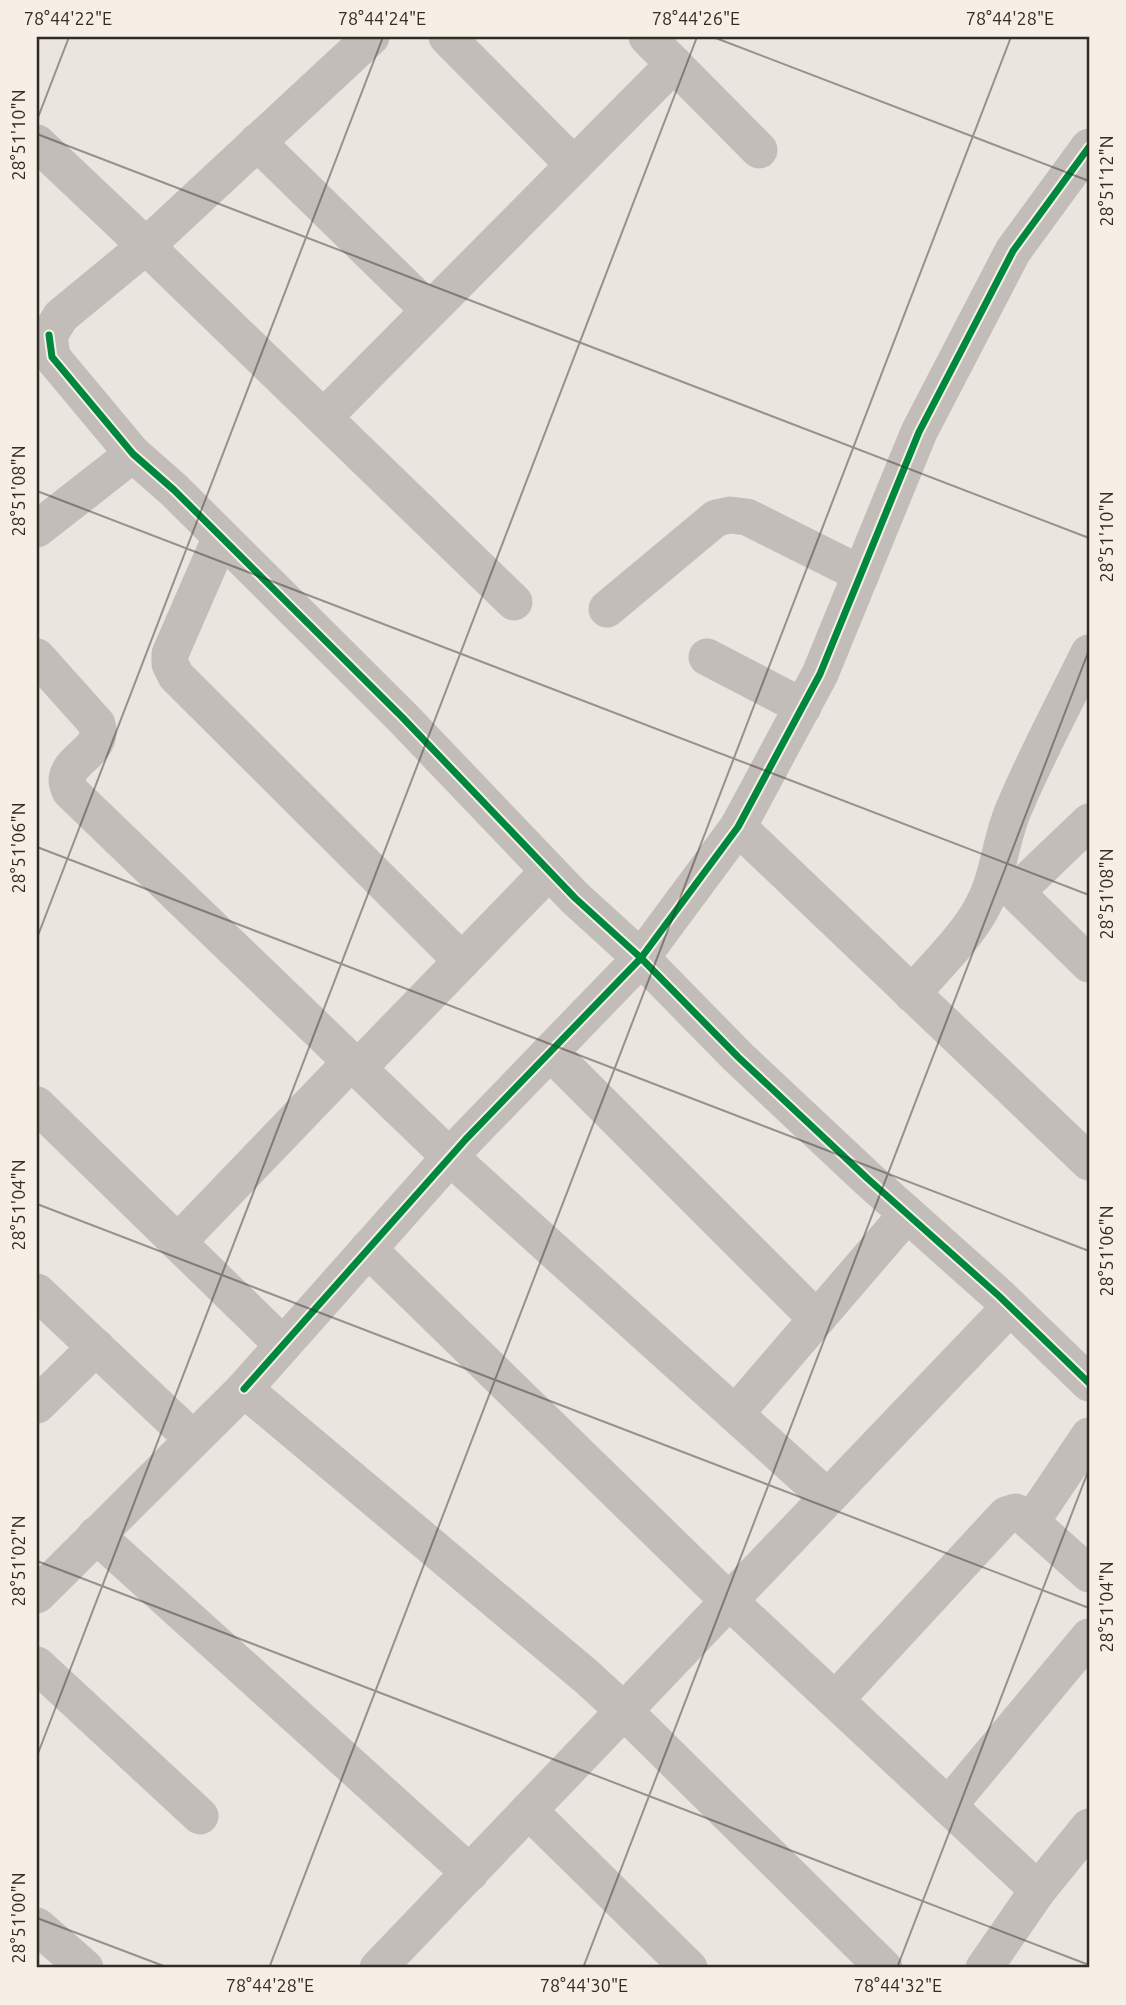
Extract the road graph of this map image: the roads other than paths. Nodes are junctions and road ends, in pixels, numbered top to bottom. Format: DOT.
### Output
graph roads {
  1 [pos="371,37"];
  2 [pos="447,37"];
  3 [pos="647,37"];
  4 [pos="674,64"];
  5 [pos="257,142"];
  6 [pos="37,143"];
  7 [pos="1089,146"];
  8 [pos="759,150"];
  9 [pos="574,165"];
  10 [pos="146,246"];
  11 [pos="429,310"];
  12 [pos="43,339"];
  13 [pos="324,417"];
  14 [pos="134,454"];
  15 [pos="37,529"];
  16 [pos="221,537"];
  17 [pos="861,574"];
  18 [pos="514,602"];
  19 [pos="607,610"];
  20 [pos="1089,653"];
  21 [pos="37,657"];
  22 [pos="707,657"];
  23 [pos="803,707"];
  24 [pos="1089,822"];
  25 [pos="738,827"];
  26 [pos="549,871"];
  27 [pos="1006,883"];
  28 [pos="641,958"];
  29 [pos="462,961"];
  30 [pos="1089,964"];
  31 [pos="912,994"];
  32 [pos="550,1052"];
  33 [pos="355,1064"];
  34 [pos="37,1105"];
  35 [pos="450,1157"];
  36 [pos="1089,1162"];
  37 [pos="907,1214"];
  38 [pos="178,1242"];
  39 [pos="368,1249"];
  40 [pos="37,1293"];
  41 [pos="1010,1307"];
  42 [pos="817,1319"];
  43 [pos="282,1345"];
  44 [pos="96,1348"];
  45 [pos="1089,1383"];
  46 [pos="244,1389"];
  47 [pos="37,1405"];
  48 [pos="735,1414"];
  49 [pos="1089,1436"];
  50 [pos="193,1439"];
  51 [pos="827,1497"];
  52 [pos="1031,1522"];
  53 [pos="96,1535"];
  54 [pos="1089,1574"];
  55 [pos="37,1595"];
  56 [pos="729,1601"];
  57 [pos="1089,1637"];
  58 [pos="37,1665"];
  59 [pos="835,1700"];
  60 [pos="625,1712"];
  61 [pos="948,1806"];
  62 [pos="529,1811"];
  63 [pos="200,1816"];
  64 [pos="1089,1827"];
  65 [pos="470,1873"];
  66 [pos="1038,1889"];
  67 [pos="37,1926"];
  68 [pos="85,1968"];
  69 [pos="378,1968"];
  70 [pos="688,1968"];
  71 [pos="884,1968"];
  72 [pos="984,1968"];
  1 -- 5 [label="street"];
  2 -- 9 [label="street"];
  3 -- 4 [label="street"];
  4 -- 8 [label="street"];
  4 -- 9 [label="street"];
  5 -- 10 [label="street"];
  5 -- 11 [label="street"];
  6 -- 10 [label="street"];
  7 -- 17 [label="street"];
  9 -- 11 [label="street"];
  10 -- 12 [label="street"];
  10 -- 13 [label="street"];
  11 -- 13 [label="street"];
  12 -- 14 [label="street"];
  13 -- 18 [label="street"];
  14 -- 15 [label="street"];
  14 -- 16 [label="street"];
  16 -- 26 [label="street"];
  16 -- 29 [label="street"];
  17 -- 19 [label="street"];
  17 -- 23 [label="street"];
  20 -- 27 [label="street"];
  21 -- 33 [label="street"];
  22 -- 23 [label="street"];
  23 -- 25 [label="street"];
  24 -- 27 [label="street"];
  25 -- 28 [label="street"];
  25 -- 31 [label="street"];
  26 -- 28 [label="street"];
  26 -- 29 [label="street"];
  27 -- 30 [label="street"];
  27 -- 31 [label="street"];
  28 -- 32 [label="street"];
  28 -- 37 [label="street"];
  29 -- 33 [label="street"];
  31 -- 36 [label="street"];
  32 -- 35 [label="street"];
  32 -- 42 [label="street"];
  33 -- 35 [label="street"];
  33 -- 38 [label="street"];
  34 -- 38 [label="street"];
  35 -- 39 [label="street"];
  35 -- 48 [label="street"];
  37 -- 41 [label="street"];
  37 -- 42 [label="street"];
  38 -- 43 [label="street"];
  39 -- 43 [label="street"];
  39 -- 56 [label="street"];
  40 -- 44 [label="street"];
  41 -- 45 [label="street"];
  41 -- 51 [label="street"];
  42 -- 48 [label="street"];
  43 -- 46 [label="street"];
  44 -- 47 [label="street"];
  44 -- 50 [label="street"];
  46 -- 50 [label="street"];
  46 -- 60 [label="street"];
  48 -- 51 [label="street"];
  49 -- 52 [label="street"];
  50 -- 53 [label="street"];
  51 -- 56 [label="street"];
  52 -- 54 [label="street"];
  52 -- 59 [label="street"];
  53 -- 55 [label="street"];
  53 -- 65 [label="street"];
  56 -- 59 [label="street"];
  56 -- 60 [label="street"];
  57 -- 61 [label="street"];
  58 -- 63 [label="street"];
  59 -- 61 [label="street"];
  60 -- 62 [label="street"];
  60 -- 71 [label="street"];
  61 -- 66 [label="street"];
  62 -- 65 [label="street"];
  62 -- 70 [label="street"];
  64 -- 66 [label="street"];
  65 -- 69 [label="street"];
  66 -- 72 [label="street"];
  67 -- 68 [label="street"];
}
